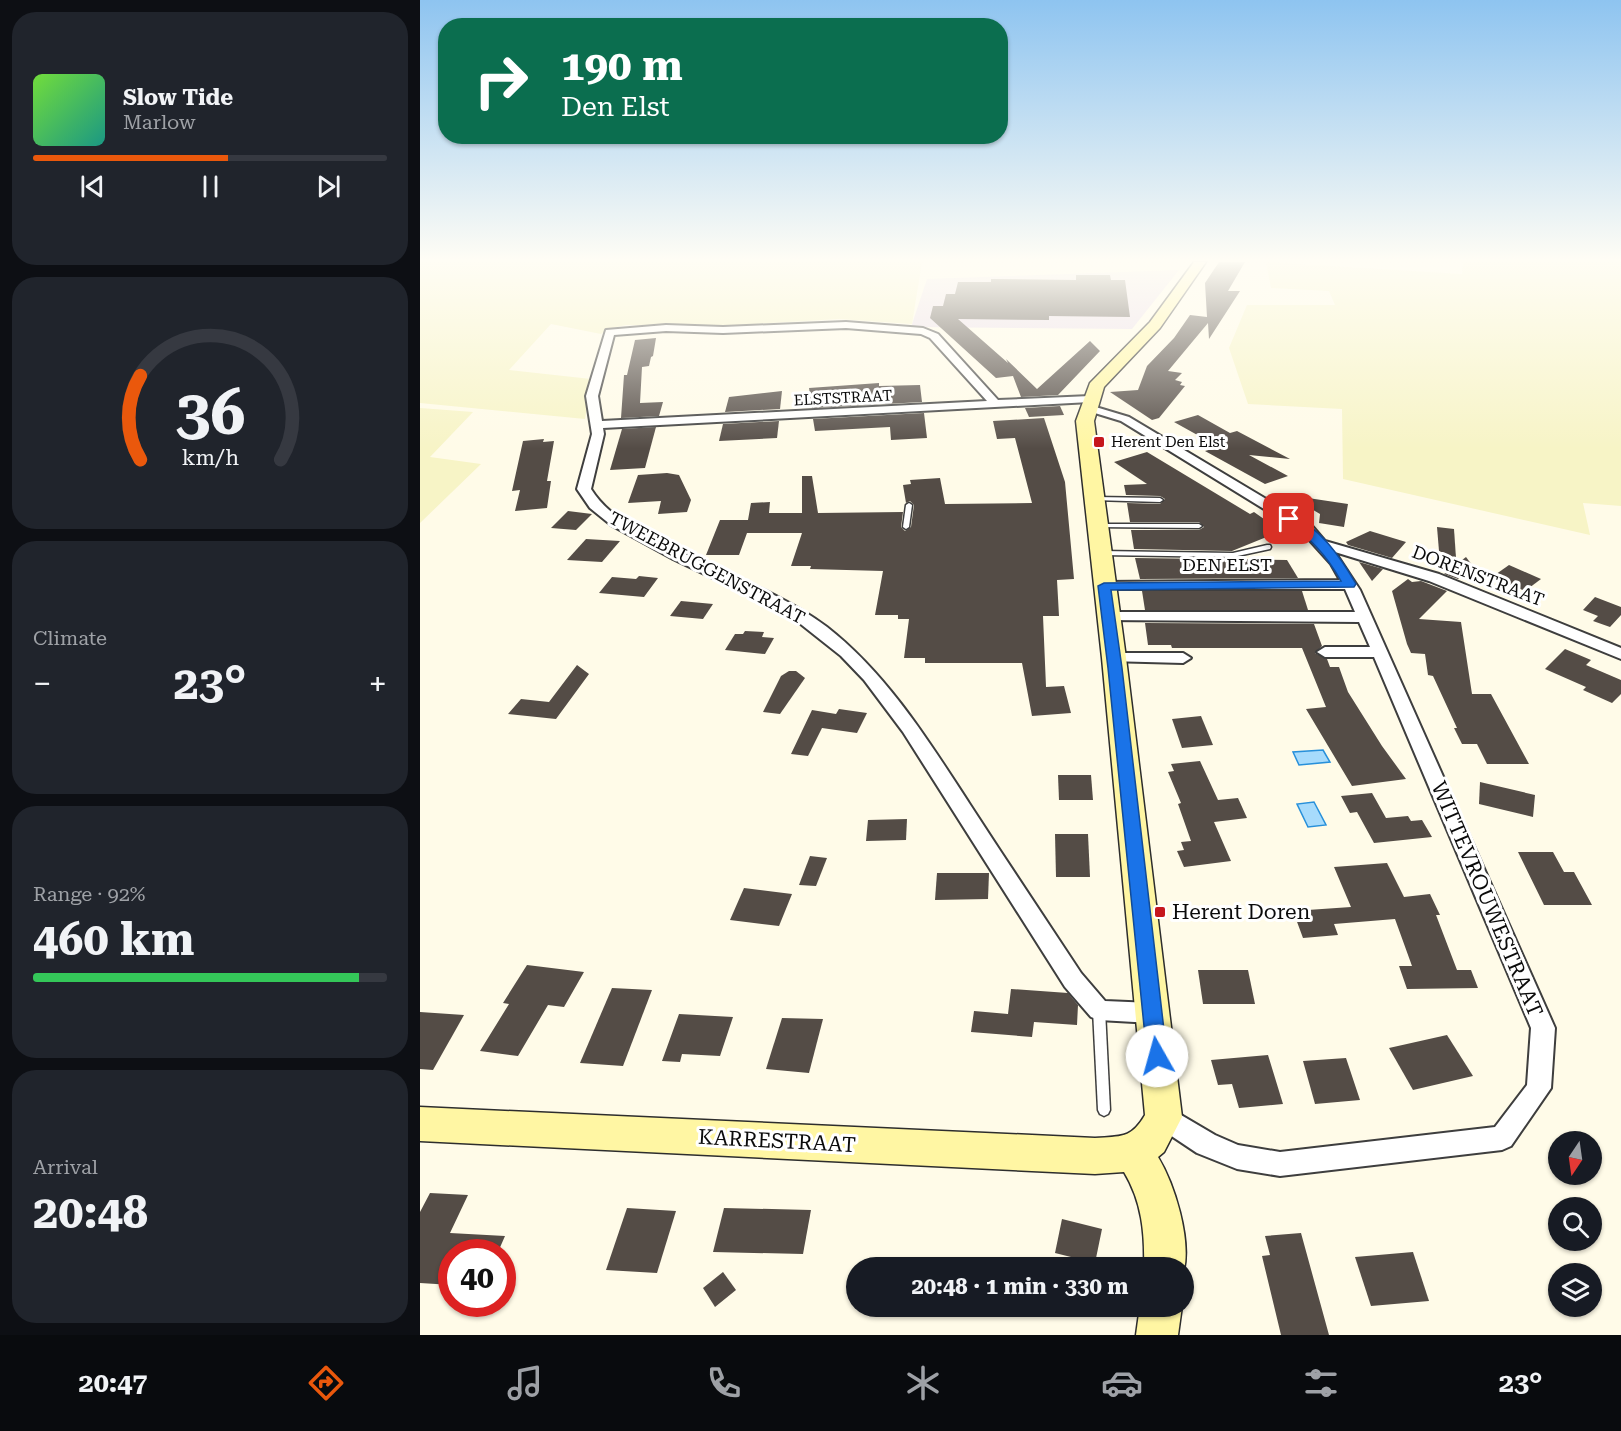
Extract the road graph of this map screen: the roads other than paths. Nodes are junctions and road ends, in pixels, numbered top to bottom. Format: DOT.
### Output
graph roads {
  1 [pos="1156,324"];
  2 [pos="994,404"];
  3 [pos="1088,410"];
  4 [pos="598,425"];
  5 [pos="1095,500"];
  6 [pos="1160,500"];
  7 [pos="909,505"];
  8 [pos="1098,526"];
  9 [pos="1199,526"];
  10 [pos="906,527"];
  11 [pos="1318,543"];
  12 [pos="1268,547"];
  13 [pos="1100,553"];
  14 [pos="1350,584"];
  15 [pos="1104,586"];
  16 [pos="1107,617"];
  17 [pos="1364,617"];
  18 [pos="1325,652"];
  19 [pos="1380,652"];
  20 [pos="1621,654"];
  21 [pos="1114,658"];
  22 [pos="1183,658"];
  23 [pos="1099,1010"];
  24 [pos="1152,1013"];
  25 [pos="1104,1110"];
  26 [pos="1164,1118"];
  27 [pos="420,1124"];
  28 [pos="1134,1153"];
  29 [pos="1164,1257"];
  30 [pos="1159,1317"];
  31 [pos="1157,1335"];
  1 -- 3 [label="street"];
  2 -- 3 [label="street, ELSTSTRAAT"];
  2 -- 4 [label="street, ELSTSTRAAT"];
  2 -- 4 [label="street, TWEEBRUGGENSTRAAT"];
  3 -- 5 [label="street"];
  3 -- 11 [label="street, WITTEVROUWESTRAAT"];
  4 -- 23 [label="street, TWEEBRUGGENSTRAAT"];
  5 -- 6 [label="lane"];
  5 -- 8 [label="street"];
  7 -- 10 [label="lane"];
  8 -- 9 [label="lane"];
  8 -- 13 [label="street"];
  11 -- 14 [label="street, WITTEVROUWESTRAAT"];
  11 -- 20 [label="street, DORENSTRAAT"];
  12 -- 13 [label="lane, DEN ELST"];
  13 -- 15 [label="street"];
  14 -- 15 [label="street, DEN ELST"];
  14 -- 17 [label="street, WITTEVROUWESTRAAT"];
  15 -- 16 [label="street"];
  16 -- 17 [label="street"];
  16 -- 21 [label="street"];
  17 -- 19 [label="street, WITTEVROUWESTRAAT"];
  18 -- 19 [label="street"];
  19 -- 26 [label="street, WITTEVROUWESTRAAT"];
  21 -- 22 [label="street"];
  21 -- 24 [label="street"];
  23 -- 24 [label="street"];
  23 -- 25 [label="lane"];
  24 -- 26 [label="street"];
  26 -- 28 [label="street"];
  27 -- 28 [label="street, KARRESTRAAT"];
  28 -- 29 [label="street"];
  30 -- 31 [label="street"];
}
